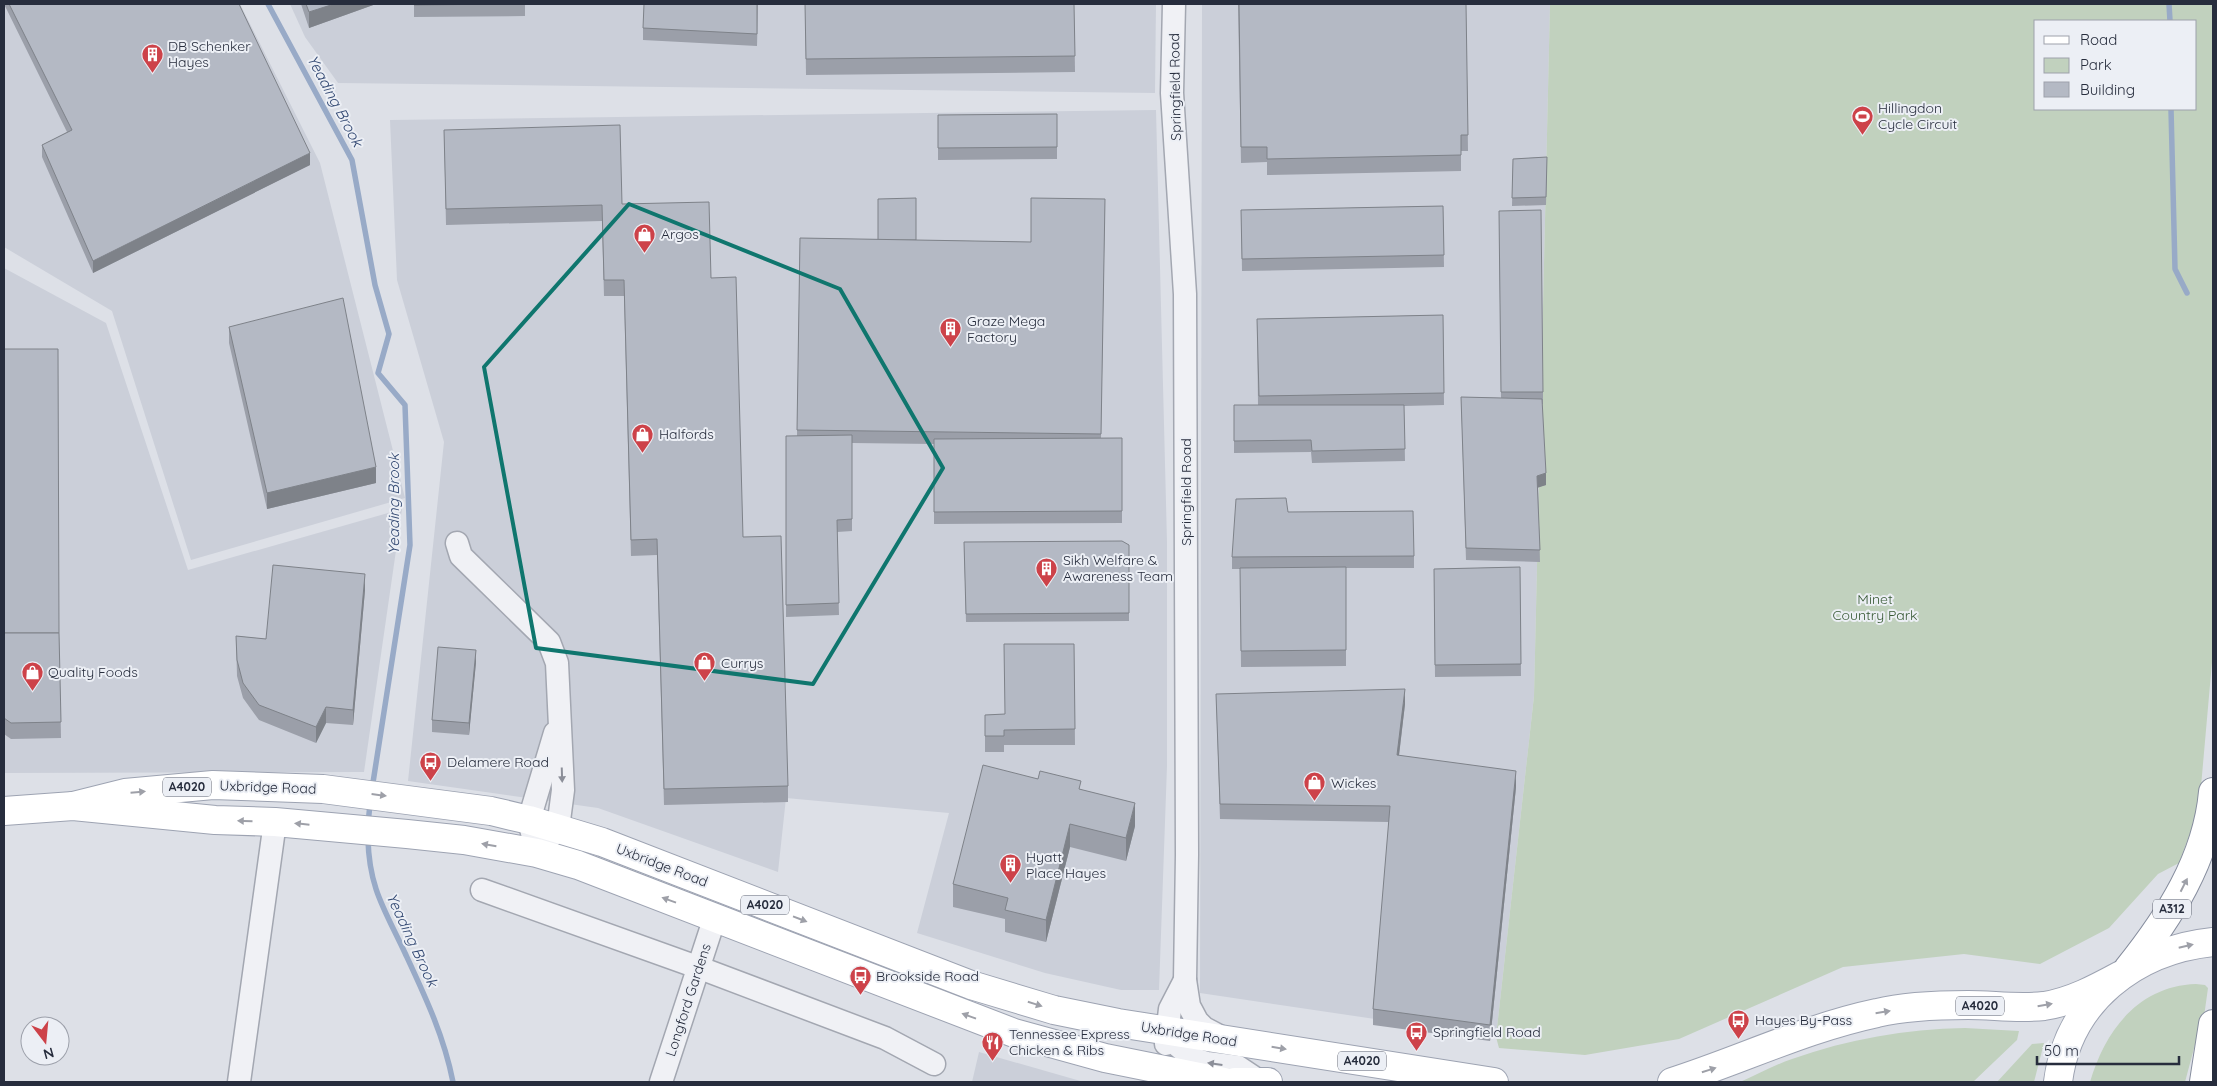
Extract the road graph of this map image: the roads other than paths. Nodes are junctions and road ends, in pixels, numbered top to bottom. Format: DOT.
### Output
graph roads {
  1 [pos="1174,4"];
  2 [pos="457,543"];
  3 [pos="560,715"];
  4 [pos="213,785"];
  5 [pos="323,789"];
  6 [pos="2213,792"];
  7 [pos="73,806"];
  8 [pos="4,811"];
  9 [pos="214,820"];
  10 [pos="529,820"];
  11 [pos="275,822"];
  12 [pos="339,828"];
  13 [pos="558,828"];
  14 [pos="537,854"];
  15 [pos="482,890"];
  16 [pos="715,917"];
  17 [pos="2213,942"];
  18 [pos="700,968"];
  19 [pos="2124,972"];
  20 [pos="1185,980"];
  21 [pos="2213,1024"];
  22 [pos="1166,1030"];
  23 [pos="1231,1040"];
  24 [pos="934,1064"];
  25 [pos="1165,1076"];
  26 [pos="239,1082"];
  27 [pos="661,1082"];
  28 [pos="1224,1082"];
  29 [pos="1254,1082"];
  30 [pos="1494,1082"];
  31 [pos="1672,1082"];
  32 [pos="2058,1082"];
  33 [pos="2204,1082"];
  1 -- 20 [label="street, Springfield Road"];
  2 -- 3 [label="street"];
  3 -- 10 [label="street"];
  3 -- 13 [label="street, one-way"];
  4 -- 5 [label="main road, Uxbridge Road / A4020"];
  7 -- 4 [label="main road, Uxbridge Road / A4020, one-way"];
  4 -- 9 [label="main road, A4020"];
  5 -- 10 [label="main road, Uxbridge Road / A4020, one-way"];
  5 -- 12 [label="main road"];
  19 -- 6 [label="main road, A312, one-way"];
  7 -- 8 [label="main road, A4020"];
  7 -- 9 [label="main road, A4020"];
  11 -- 9 [label="main road, A4020, one-way"];
  10 -- 13 [label="main road, Uxbridge Road / A4020"];
  10 -- 14 [label="street"];
  12 -- 11 [label="main road, A4020, one-way"];
  11 -- 26 [label="street"];
  14 -- 12 [label="main road, A4020, one-way"];
  13 -- 14 [label="street"];
  13 -- 22 [label="main road, Uxbridge Road / A4020, one-way"];
  16 -- 14 [label="main road, A4020, one-way"];
  15 -- 18 [label="street"];
  16 -- 18 [label="street, Longford Gardens"];
  25 -- 16 [label="main road, A4020, one-way"];
  19 -- 17 [label="main road, one-way"];
  18 -- 24 [label="street"];
  18 -- 27 [label="street, Longford Gardens"];
  31 -- 19 [label="main road, A4020, one-way"];
  19 -- 32 [label="main road"];
  20 -- 22 [label="street, Springfield Road"];
  20 -- 23 [label="street, Springfield Road"];
  21 -- 33 [label="main road"];
  22 -- 23 [label="main road, Uxbridge Road / A4020"];
  22 -- 25 [label="street"];
  29 -- 22 [label="street, one-way"];
  23 -- 30 [label="main road, Uxbridge Road / A4020, one-way"];
  25 -- 28 [label="main road, A4020"];
}
